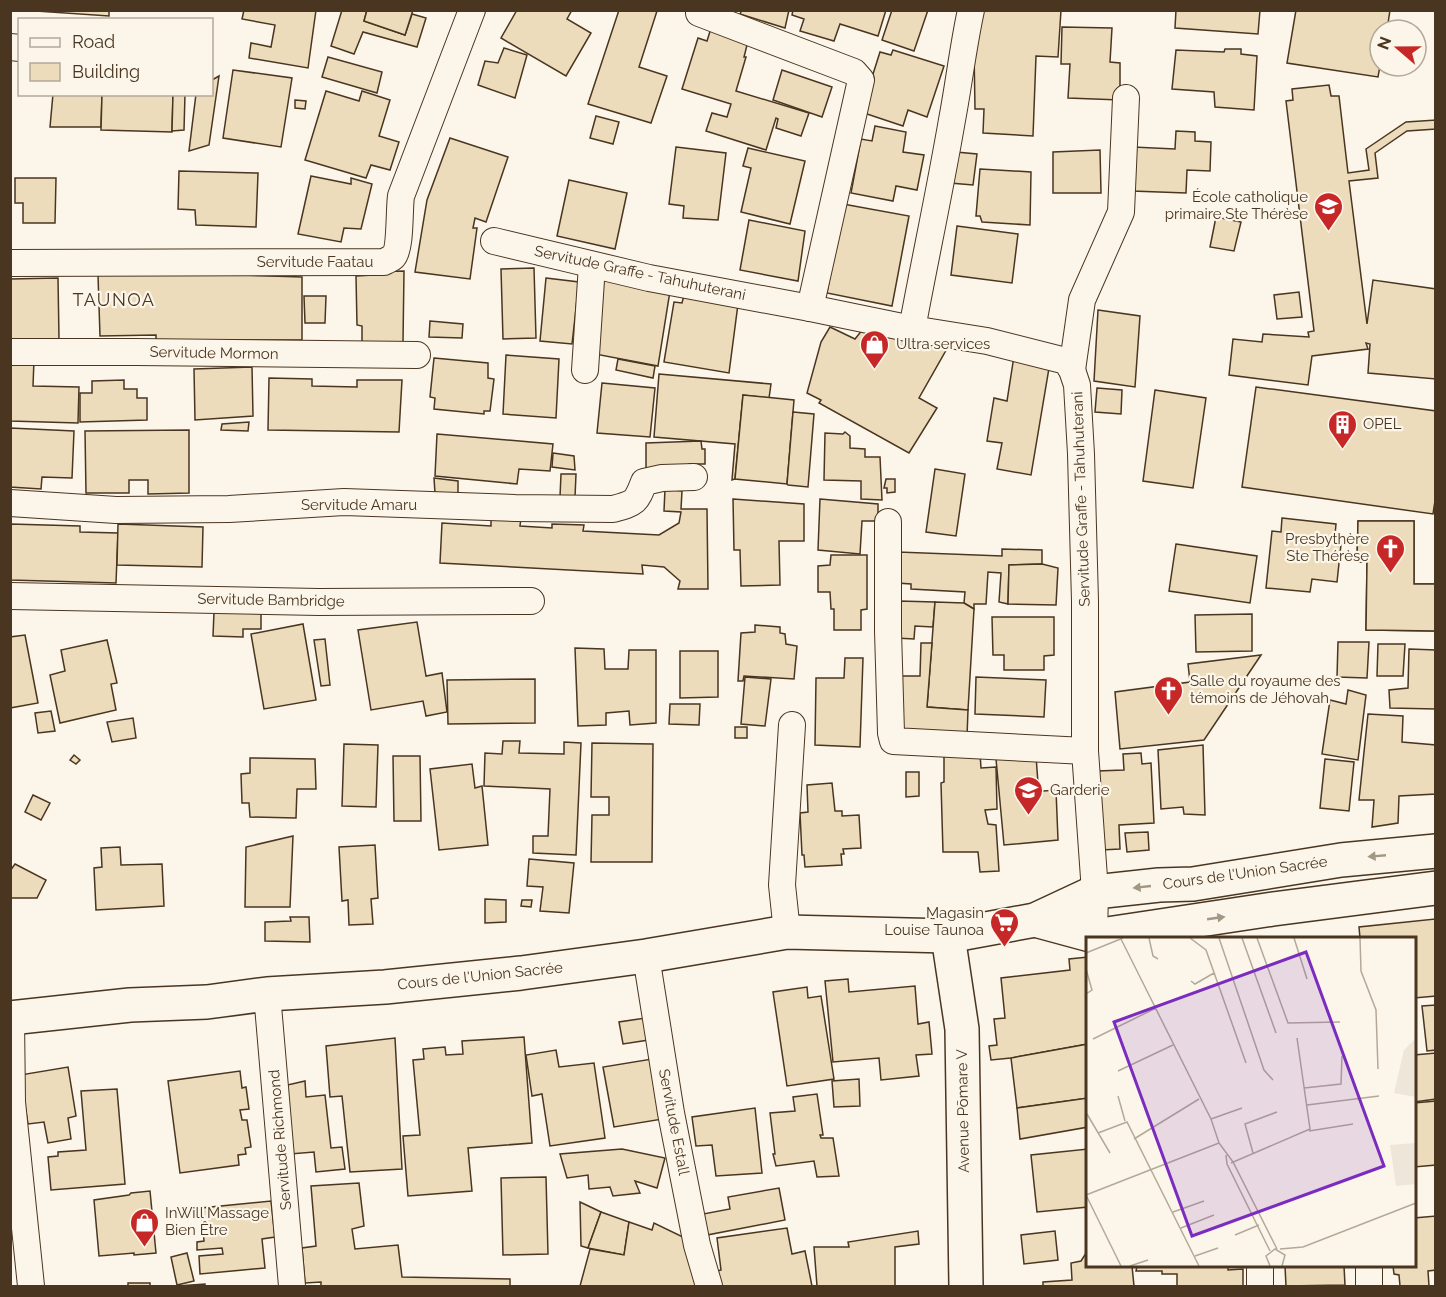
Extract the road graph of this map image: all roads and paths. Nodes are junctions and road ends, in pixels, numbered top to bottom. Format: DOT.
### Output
graph roads {
  1 [pos="472,10"];
  2 [pos="971,10"];
  3 [pos="699,13"];
  4 [pos="1126,98"];
  5 [pos="494,241"];
  6 [pos="10,263"];
  7 [pos="592,265"];
  8 [pos="810,308"];
  9 [pos="912,329"];
  10 [pos="10,352"];
  11 [pos="417,356"];
  12 [pos="585,370"];
  13 [pos="1072,370"];
  14 [pos="694,477"];
  15 [pos="10,503"];
  16 [pos="888,522"];
  17 [pos="10,596"];
  18 [pos="531,602"];
  19 [pos="792,725"];
  20 [pos="1085,751"];
  21 [pos="1436,851"];
  22 [pos="1436,888"];
  23 [pos="1095,892"];
  24 [pos="1035,920"];
  25 [pos="788,932"];
  26 [pos="948,936"];
  27 [pos="1094,936"];
  28 [pos="646,956"];
  29 [pos="267,993"];
  30 [pos="11,1018"];
  31 [pos="1260,1267"];
  32 [pos="1369,1267"];
  33 [pos="31,1287"];
  34 [pos="292,1287"];
  35 [pos="709,1287"];
  36 [pos="966,1287"];
  37 [pos="1260,1287"];
  38 [pos="1369,1287"];
  1 -- 6 [label="street, Servitude Faatau"];
  2 -- 9 [label="street"];
  3 -- 8 [label="street"];
  4 -- 13 [label="street"];
  5 -- 7 [label="street, Servitude Graffe - Tahuhuterani"];
  7 -- 8 [label="street, Servitude Graffe - Tahuhuterani"];
  7 -- 12 [label="street"];
  8 -- 9 [label="street, Servitude Graffe - Tahuhuterani"];
  9 -- 13 [label="street, Servitude Graffe - Tahuhuterani"];
  10 -- 11 [label="street, Servitude Mormon"];
  13 -- 20 [label="street, Servitude Graffe - Tahuhuterani"];
  14 -- 15 [label="street, Servitude Amaru"];
  16 -- 20 [label="street"];
  17 -- 18 [label="street, Servitude Bambridge"];
  19 -- 25 [label="street"];
  20 -- 23 [label="street, Servitude Graffe - Tahuhuterani"];
  21 -- 23 [label="main road, Cours de l'Union Sacrée, one-way"];
  27 -- 22 [label="main road, one-way"];
  23 -- 24 [label="main road, Cours de l'Union Sacrée"];
  23 -- 27 [label="street, Servitude Graffe - Tahuhuterani"];
  24 -- 26 [label="main road, Cours de l'Union Sacrée"];
  24 -- 27 [label="main road"];
  25 -- 26 [label="main road, Cours de l'Union Sacrée"];
  25 -- 28 [label="main road, Cours de l'Union Sacrée"];
  26 -- 36 [label="main road, Avenue Pōmare V"];
  28 -- 29 [label="main road, Cours de l'Union Sacrée"];
  28 -- 35 [label="street, Servitude Estall"];
  29 -- 30 [label="main road, Cours de l'Union Sacrée"];
  29 -- 34 [label="street, Servitude Richmond"];
  30 -- 33 [label="street"];
  31 -- 37 [label="street"];
  32 -- 38 [label="street"];
}
